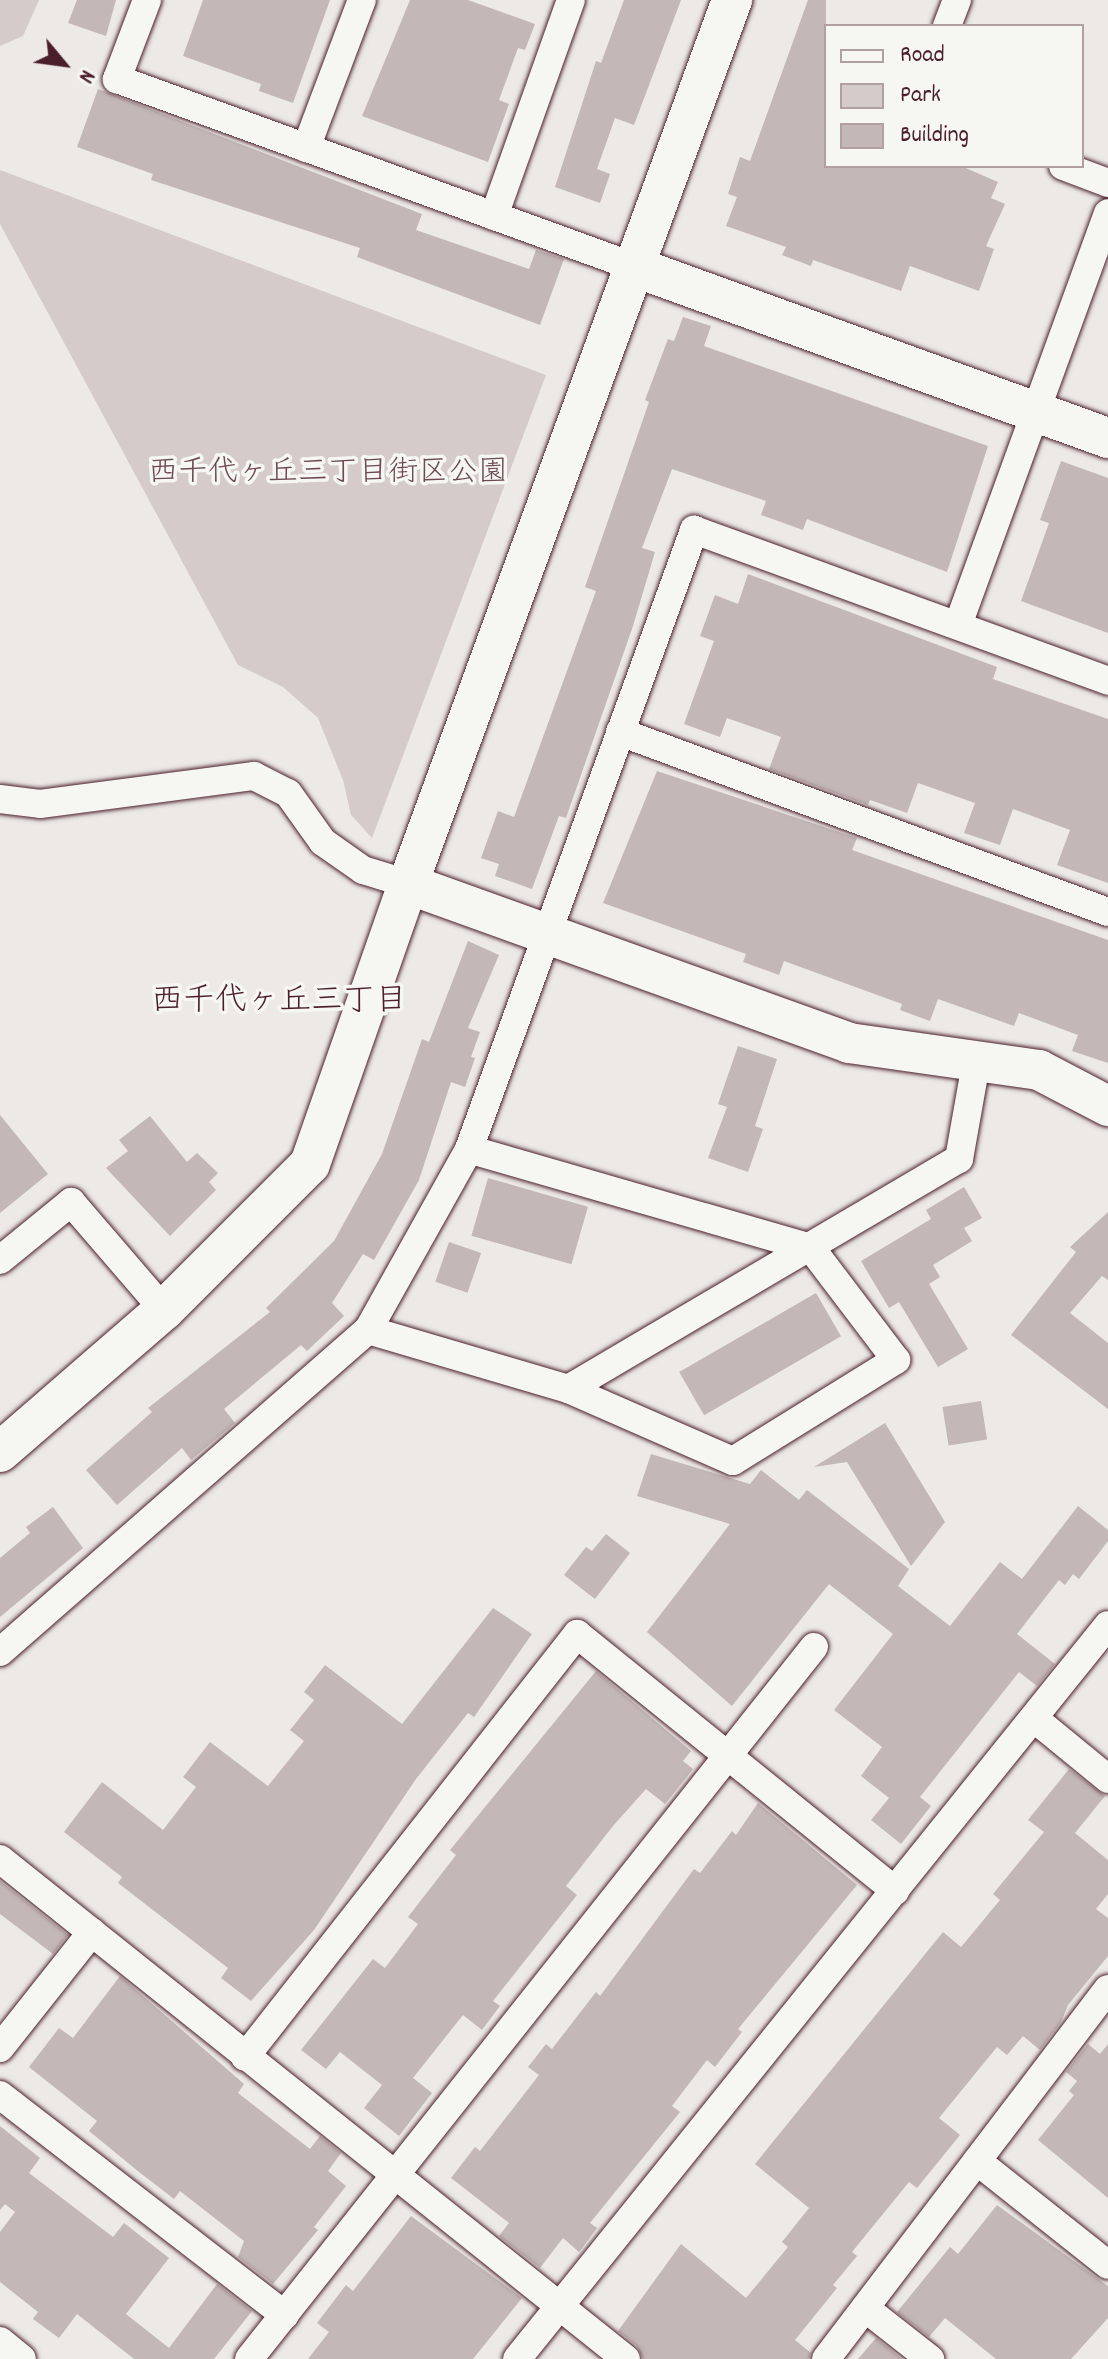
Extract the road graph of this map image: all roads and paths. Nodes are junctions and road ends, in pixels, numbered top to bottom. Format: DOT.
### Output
graph roads {
  1 [pos="147,0"];
  2 [pos="362,0"];
  3 [pos="571,0"];
  4 [pos="732,0"];
  5 [pos="957,0"];
  6 [pos="948,24"];
  7 [pos="306,148"];
  8 [pos="1068,168"];
  9 [pos="1108,183"];
  10 [pos="1108,213"];
  11 [pos="494,216"];
  12 [pos="635,267"];
  13 [pos="1036,412"];
  14 [pos="1108,438"];
  15 [pos="958,625"];
  16 [pos="1108,681"];
  17 [pos="620,732"];
  18 [pos="0,799"];
  19 [pos="408,884"];
  20 [pos="1108,912"];
  21 [pos="546,932"];
  22 [pos="977,1058"];
  23 [pos="1108,1106"];
  24 [pos="469,1149"];
  25 [pos="811,1248"];
  26 [pos="0,1260"];
  27 [pos="164,1310"];
  28 [pos="368,1330"];
  29 [pos="568,1389"];
  30 [pos="0,1452"];
  31 [pos="1108,1625"];
  32 [pos="814,1647"];
  33 [pos="0,1652"];
  34 [pos="1036,1720"];
  35 [pos="730,1757"];
  36 [pos="1108,1779"];
  37 [pos="0,1859"];
  38 [pos="895,1891"];
  39 [pos="92,1932"];
  40 [pos="1103,2007"];
  41 [pos="0,2048"];
  42 [pos="245,2057"];
  43 [pos="0,2095"];
  44 [pos="977,2161"];
  45 [pos="397,2178"];
  46 [pos="1108,2265"];
  47 [pos="557,2307"];
  48 [pos="865,2308"];
  49 [pos="285,2315"];
  50 [pos="0,2341"];
  51 [pos="22,2359"];
  52 [pos="249,2359"];
  53 [pos="517,2359"];
  54 [pos="626,2359"];
  55 [pos="826,2359"];
  56 [pos="930,2359"];
  1 -- 7 [label="street"];
  2 -- 7 [label="street"];
  3 -- 11 [label="street"];
  4 -- 12 [label="street"];
  5 -- 6 [label="street"];
  7 -- 11 [label="street"];
  8 -- 9 [label="street"];
  10 -- 13 [label="street"];
  11 -- 12 [label="street"];
  12 -- 13 [label="street"];
  12 -- 19 [label="street"];
  13 -- 14 [label="street"];
  13 -- 15 [label="street"];
  15 -- 16 [label="street"];
  15 -- 17 [label="street"];
  17 -- 20 [label="street"];
  17 -- 21 [label="street"];
  18 -- 19 [label="street"];
  19 -- 21 [label="street"];
  19 -- 27 [label="street"];
  21 -- 22 [label="street"];
  21 -- 24 [label="street"];
  22 -- 23 [label="street"];
  22 -- 25 [label="street"];
  24 -- 25 [label="street"];
  24 -- 28 [label="street"];
  25 -- 29 [label="street"];
  25 -- 29 [label="street"];
  26 -- 27 [label="street"];
  27 -- 30 [label="street"];
  28 -- 29 [label="street"];
  28 -- 33 [label="street"];
  31 -- 34 [label="street"];
  32 -- 35 [label="street"];
  34 -- 36 [label="street"];
  34 -- 38 [label="street"];
  35 -- 38 [label="street"];
  35 -- 42 [label="street"];
  35 -- 45 [label="street"];
  37 -- 39 [label="street"];
  38 -- 47 [label="street"];
  39 -- 41 [label="street"];
  39 -- 42 [label="street"];
  40 -- 44 [label="street"];
  42 -- 45 [label="street"];
  43 -- 49 [label="street"];
  44 -- 46 [label="street"];
  44 -- 48 [label="street"];
  45 -- 47 [label="street"];
  45 -- 49 [label="street"];
  47 -- 53 [label="street"];
  47 -- 54 [label="street"];
  48 -- 55 [label="street"];
  48 -- 56 [label="street"];
  49 -- 52 [label="street"];
  50 -- 51 [label="street"];
}
